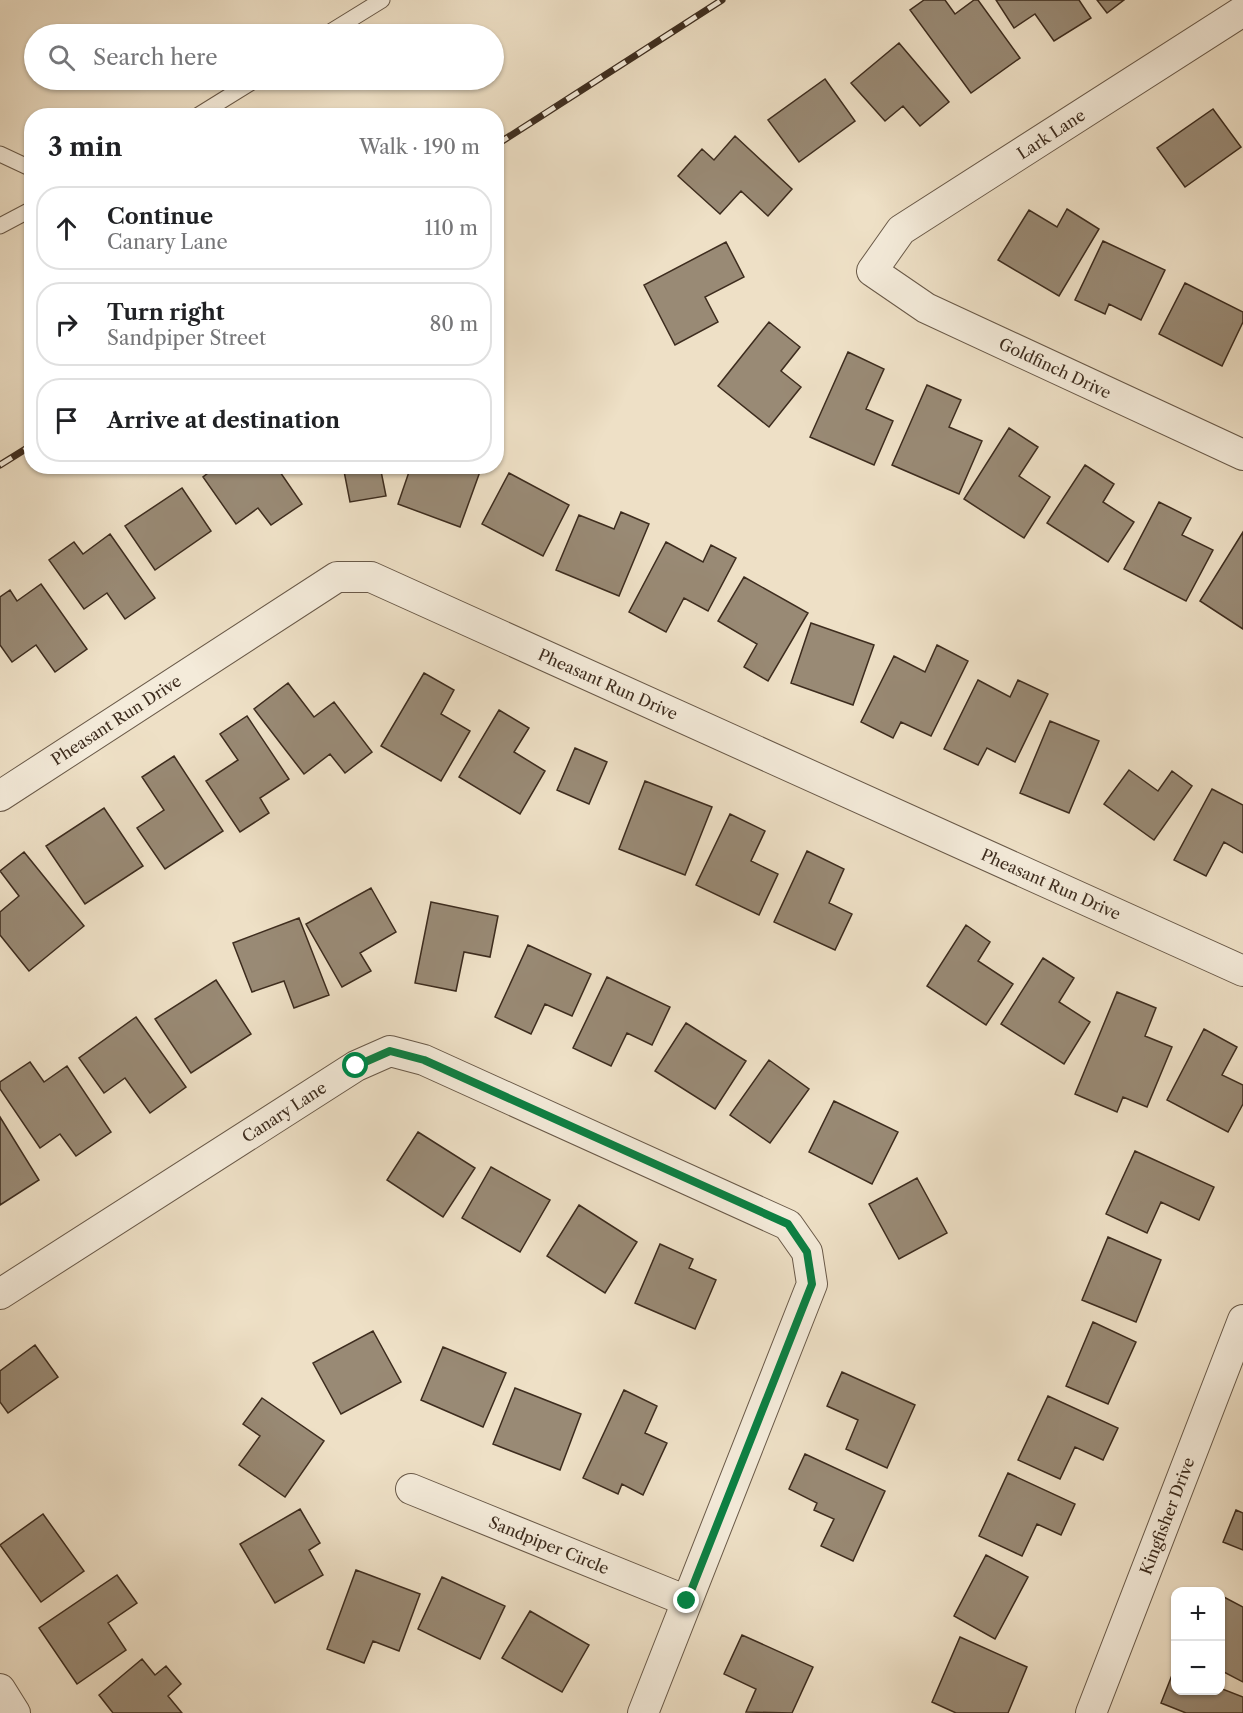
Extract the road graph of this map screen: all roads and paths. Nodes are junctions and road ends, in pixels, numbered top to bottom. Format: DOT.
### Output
graph roads {
  1 [pos="382,0"];
  2 [pos="1243,11"];
  3 [pos="343,24"];
  4 [pos="239,90"];
  5 [pos="210,108"];
  6 [pos="0,154"];
  7 [pos="24,165"];
  8 [pos="24,213"];
  9 [pos="0,226"];
  10 [pos="872,271"];
  11 [pos="1243,455"];
  12 [pos="0,796"];
  13 [pos="1243,971"];
  14 [pos="0,1294"];
  15 [pos="1243,1320"];
  16 [pos="411,1489"];
  17 [pos="687,1601"];
  18 [pos="0,1689"];
  19 [pos="15,1713"];
  20 [pos="643,1713"];
  21 [pos="1090,1713"];
  1 -- 3 [label="lane"];
  2 -- 10 [label="street, Lark Lane"];
  4 -- 5 [label="lane"];
  6 -- 7 [label="lane"];
  8 -- 9 [label="lane"];
  10 -- 11 [label="street, Goldfinch Drive"];
  12 -- 13 [label="street, Pheasant Run Drive"];
  14 -- 17 [label="street, Canary Lane"];
  15 -- 21 [label="street, Kingfisher Drive"];
  16 -- 17 [label="street, Sandpiper Circle"];
  17 -- 20 [label="street"];
  18 -- 19 [label="street"];
}
